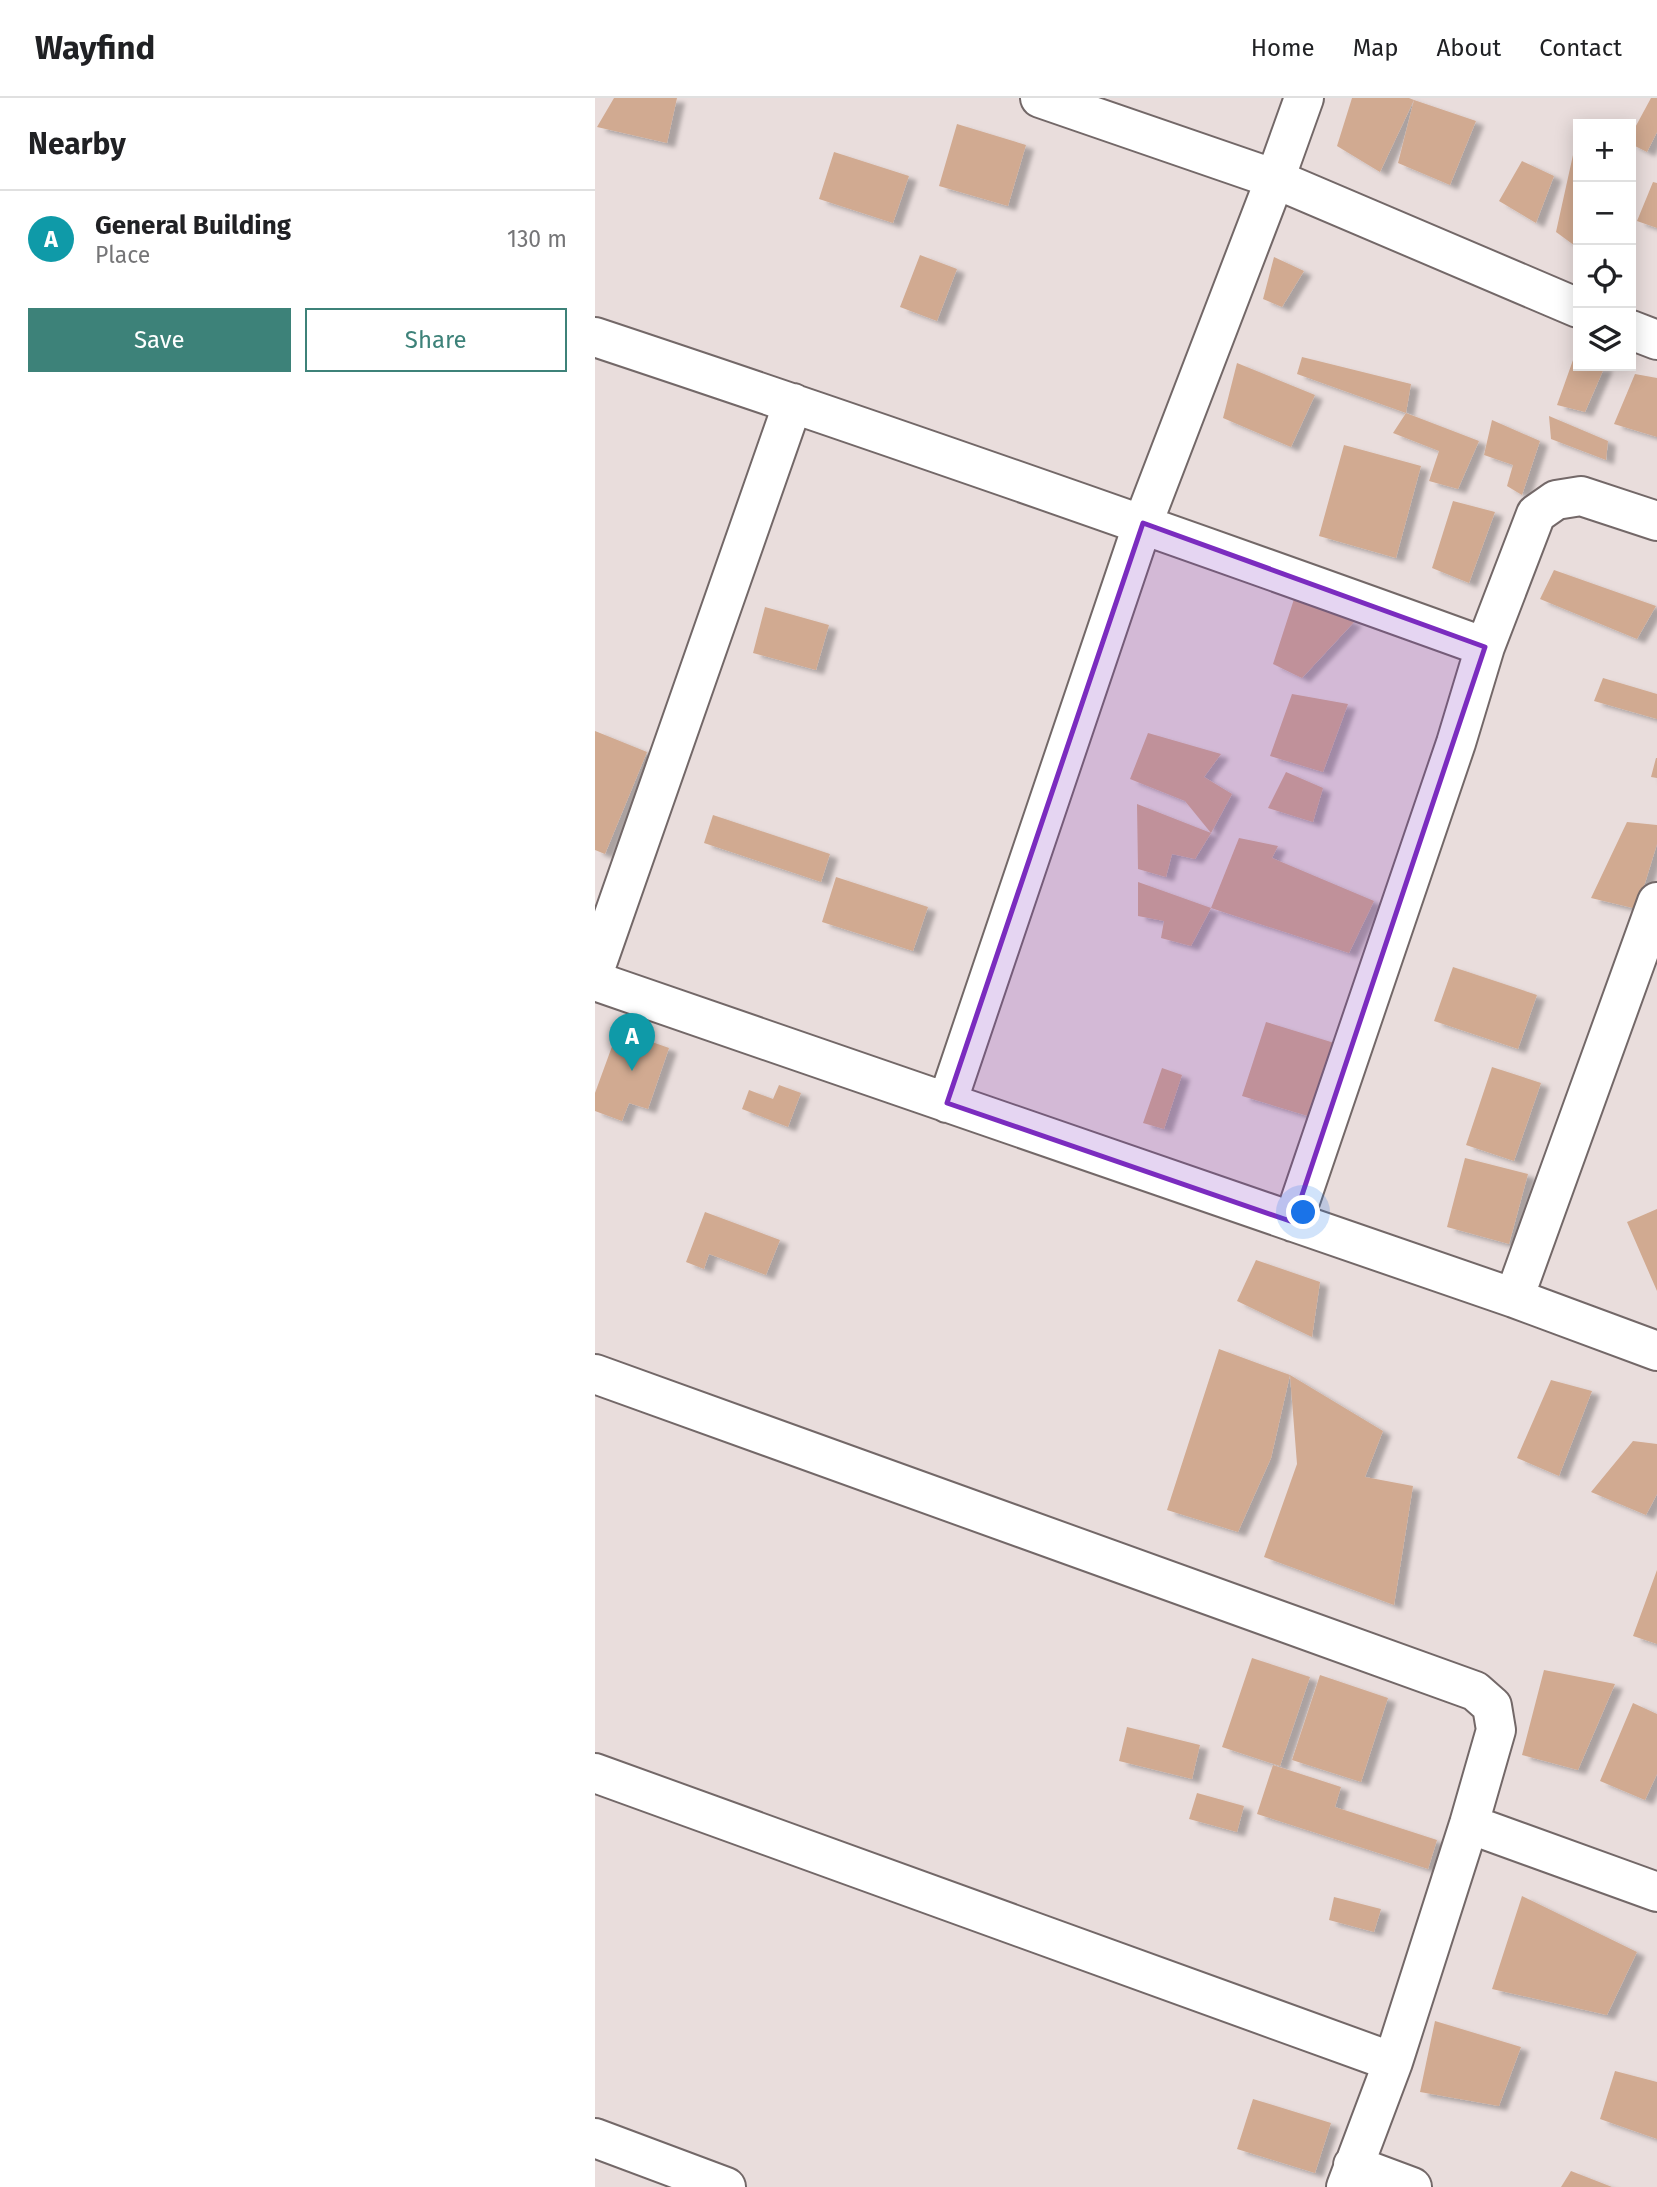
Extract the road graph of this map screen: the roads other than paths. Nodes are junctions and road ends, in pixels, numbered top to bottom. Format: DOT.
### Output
graph roads {
  1 [pos="1039,98"];
  2 [pos="1304,98"];
  3 [pos="1275,179"];
  4 [pos="1573,306"];
  5 [pos="1636,332"];
  6 [pos="595,337"];
  7 [pos="1657,340"];
  8 [pos="793,403"];
  9 [pos="1657,521"];
  10 [pos="1143,523"];
  11 [pos="1485,647"];
  12 [pos="1657,902"];
  13 [pos="595,969"];
  14 [pos="595,981"];
  15 [pos="947,1103"];
  16 [pos="1293,1222"];
  17 [pos="1514,1298"];
  18 [pos="1657,1351"];
  19 [pos="595,1374"];
  20 [pos="595,1773"];
  21 [pos="1469,1824"];
  22 [pos="1657,1892"];
  23 [pos="1393,2062"];
  24 [pos="595,2138"];
  25 [pos="1350,2176"];
  26 [pos="726,2187"];
  27 [pos="1412,2187"];
  1 -- 3 [label="street"];
  2 -- 3 [label="street"];
  3 -- 4 [label="street"];
  3 -- 10 [label="street"];
  5 -- 7 [label="street"];
  6 -- 8 [label="street"];
  8 -- 10 [label="street"];
  8 -- 13 [label="street"];
  9 -- 11 [label="street"];
  10 -- 11 [label="street"];
  10 -- 15 [label="street"];
  11 -- 16 [label="street"];
  12 -- 17 [label="street"];
  14 -- 15 [label="street"];
  15 -- 16 [label="street"];
  16 -- 17 [label="street"];
  17 -- 18 [label="street"];
  19 -- 21 [label="street"];
  20 -- 23 [label="street"];
  21 -- 22 [label="street"];
  21 -- 23 [label="street"];
  23 -- 25 [label="street"];
  24 -- 26 [label="street"];
  25 -- 27 [label="street"];
}
